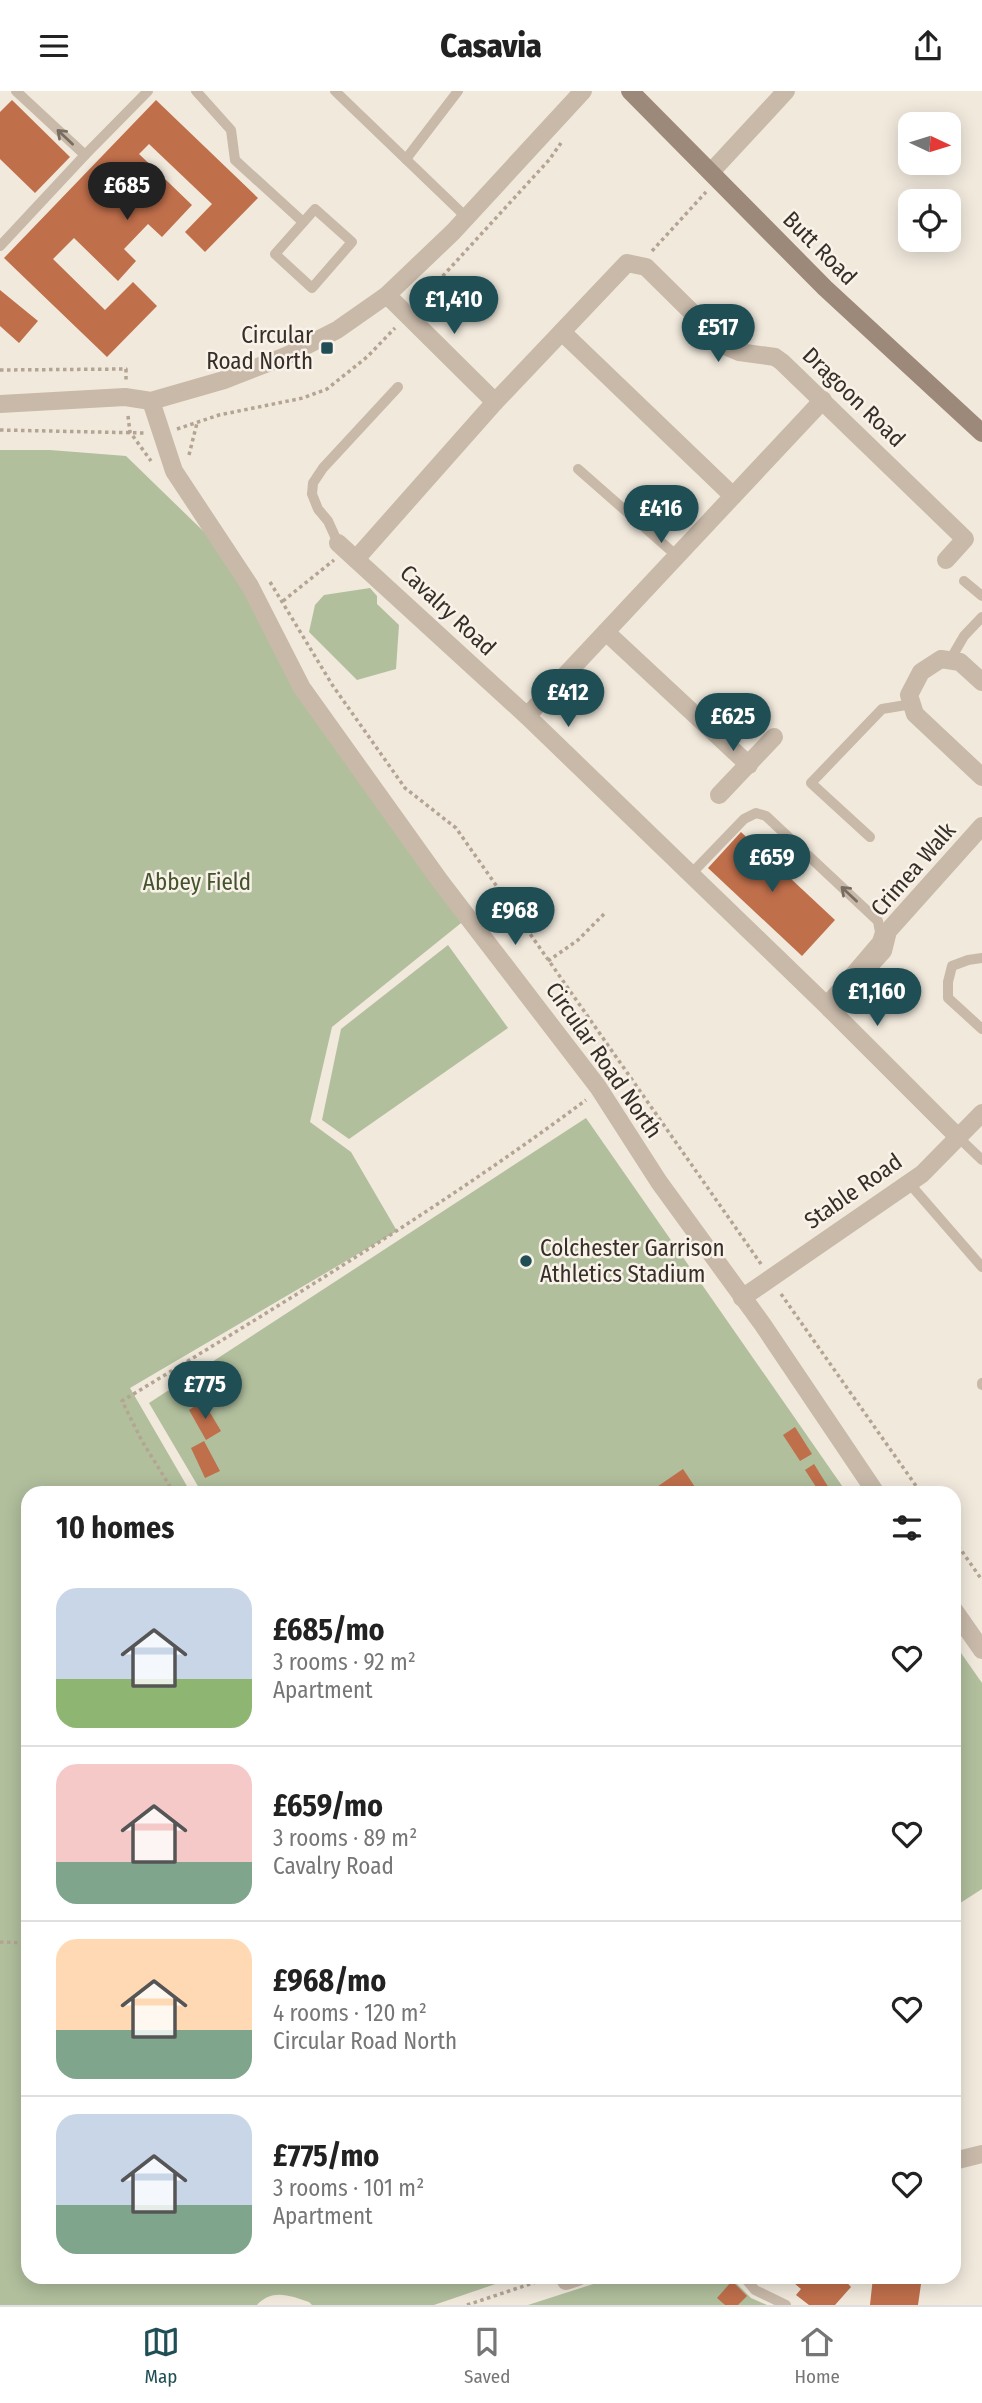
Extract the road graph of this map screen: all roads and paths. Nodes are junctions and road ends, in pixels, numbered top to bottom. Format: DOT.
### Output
graph roads {
  1 [pos="16,91"];
  2 [pos="148,91"];
  3 [pos="196,91"];
  4 [pos="335,91"];
  5 [pos="458,91"];
  6 [pos="583,91"];
  7 [pos="630,91"];
  8 [pos="786,91"];
  9 [pos="85,155"];
  10 [pos="406,159"];
  11 [pos="712,178"];
  12 [pos="466,217"];
  13 [pos="303,222"];
  14 [pos="0,246"];
  15 [pos="638,265"];
  16 [pos="387,295"];
  17 [pos="562,332"];
  18 [pos="126,369"];
  19 [pos="0,370"];
  20 [pos="398,387"];
  21 [pos="822,400"];
  22 [pos="151,401"];
  23 [pos="495,402"];
  24 [pos="0,404"];
  25 [pos="197,423"];
  26 [pos="982,433"];
  27 [pos="188,459"];
  28 [pos="578,469"];
  29 [pos="733,496"];
  30 [pos="347,550"];
  31 [pos="677,556"];
  32 [pos="946,560"];
  33 [pos="964,581"];
  34 [pos="270,582"];
  35 [pos="982,596"];
  36 [pos="283,601"];
  37 [pos="982,617"];
  38 [pos="606,632"];
  39 [pos="950,660"];
  40 [pos="982,683"];
  41 [pos="912,704"];
  42 [pos="527,716"];
  43 [pos="774,737"];
  44 [pos="749,765"];
  45 [pos="982,777"];
  46 [pos="719,795"];
  47 [pos="982,826"];
  48 [pos="870,838"];
  49 [pos="691,874"];
  50 [pos="604,914"];
  51 [pos="982,958"];
  52 [pos="548,961"];
  53 [pos="827,1006"];
  54 [pos="982,1028"];
  55 [pos="586,1100"];
  56 [pos="982,1113"];
  57 [pos="958,1137"];
  58 [pos="982,1160"];
  59 [pos="909,1183"];
  60 [pos="982,1266"];
  61 [pos="770,1278"];
  62 [pos="742,1298"];
  63 [pos="170,1486"];
  64 [pos="871,1486"];
  65 [pos="916,1486"];
  66 [pos="961,1550"];
  67 [pos="982,1580"];
  68 [pos="961,1620"];
  69 [pos="982,1650"];
  70 [pos="0,1943"];
  71 [pos="21,1943"];
  72 [pos="982,2154"];
  73 [pos="961,2159"];
  74 [pos="544,2284"];
  75 [pos="750,2284"];
  76 [pos="467,2305"];
  77 [pos="786,2305"];
  9 -- 1 [label="lane, one-way"];
  2 -- 9 [label="lane"];
  3 -- 13 [label="lane"];
  4 -- 10 [label="lane"];
  5 -- 10 [label="lane"];
  6 -- 12 [label="street"];
  7 -- 11 [label="main road, Butt Road"];
  8 -- 11 [label="street"];
  9 -- 14 [label="lane"];
  10 -- 12 [label="lane"];
  11 -- 15 [label="path"];
  11 -- 26 [label="main road, Butt Road"];
  12 -- 16 [label="street"];
  13 -- 13 [label="lane"];
  15 -- 17 [label="street"];
  15 -- 21 [label="street, Dragoon Road"];
  16 -- 22 [label="street"];
  16 -- 23 [label="street"];
  17 -- 23 [label="street"];
  17 -- 29 [label="street"];
  18 -- 19 [label="path"];
  20 -- 30 [label="lane"];
  21 -- 29 [label="street"];
  21 -- 32 [label="street, Dragoon Road"];
  22 -- 24 [label="street"];
  22 -- 62 [label="street, Circular Road North"];
  23 -- 30 [label="street"];
  25 -- 27 [label="path"];
  28 -- 31 [label="lane"];
  29 -- 31 [label="street"];
  30 -- 36 [label="path"];
  30 -- 42 [label="street, Cavalry Road"];
  31 -- 38 [label="street"];
  33 -- 35 [label="lane"];
  34 -- 36 [label="path"];
  36 -- 52 [label="path"];
  37 -- 39 [label="lane"];
  38 -- 42 [label="street"];
  38 -- 44 [label="street"];
  39 -- 40 [label="street"];
  39 -- 41 [label="street"];
  41 -- 45 [label="street"];
  41 -- 48 [label="lane"];
  42 -- 49 [label="street, Cavalry Road"];
  43 -- 44 [label="street"];
  44 -- 46 [label="street"];
  47 -- 53 [label="street, Crimea Walk"];
  49 -- 53 [label="street, Cavalry Road"];
  53 -- 49 [label="lane, one-way"];
  50 -- 52 [label="path"];
  51 -- 54 [label="lane"];
  52 -- 61 [label="path"];
  53 -- 57 [label="street, Cavalry Road"];
  55 -- 63 [label="path"];
  56 -- 57 [label="street, Stable Road"];
  57 -- 58 [label="lane"];
  57 -- 59 [label="street, Stable Road"];
  59 -- 60 [label="lane"];
  59 -- 61 [label="street, Stable Road"];
  61 -- 62 [label="street, Stable Road"];
  61 -- 65 [label="path"];
  62 -- 64 [label="street, Circular Road North"];
  66 -- 67 [label="path"];
  68 -- 69 [label="street"];
  70 -- 71 [label="path"];
  72 -- 73 [label="street"];
  74 -- 76 [label="path"];
  75 -- 77 [label="lane"];
}
